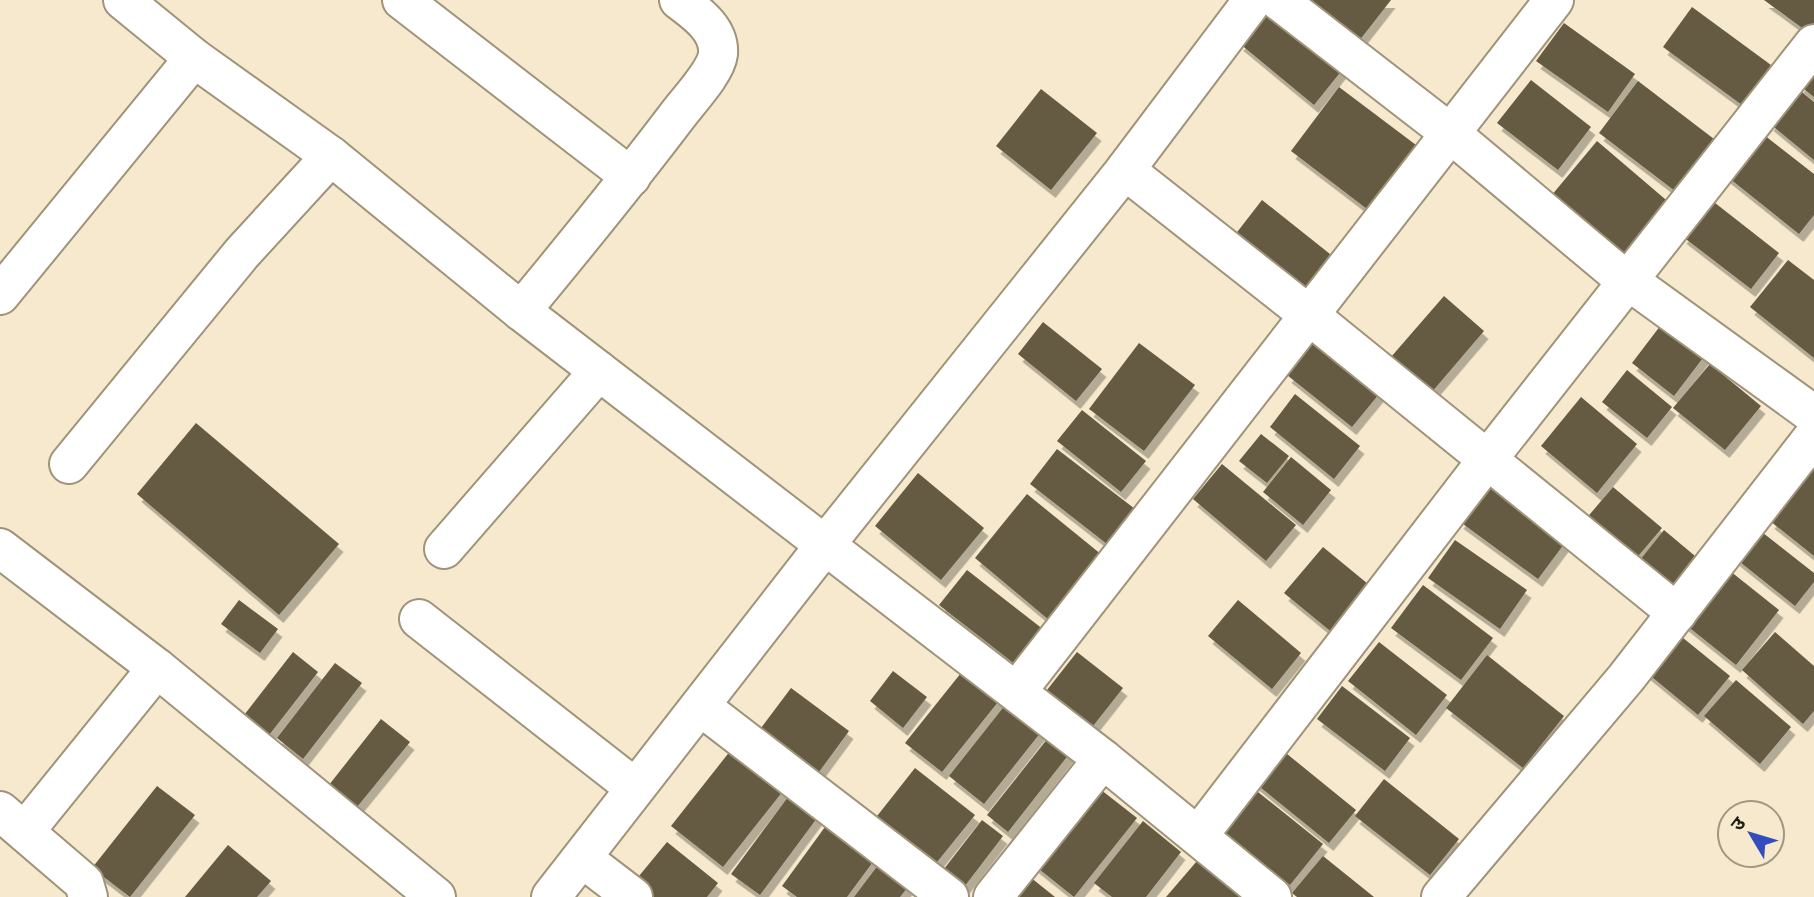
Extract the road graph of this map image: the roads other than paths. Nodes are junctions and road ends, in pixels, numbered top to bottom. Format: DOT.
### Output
graph roads {
  1 [pos="123,0"];
  2 [pos="402,0"];
  3 [pos="679,0"];
  4 [pos="1253,0"];
  5 [pos="1278,0"];
  6 [pos="1554,0"];
  7 [pos="1814,44"];
  8 [pos="194,58"];
  9 [pos="1450,133"];
  10 [pos="331,156"];
  11 [pos="1125,170"];
  12 [pos="631,177"];
  13 [pos="1628,281"];
  14 [pos="0,295"];
  15 [pos="521,311"];
  16 [pos="1309,315"];
  17 [pos="599,371"];
  18 [pos="1814,415"];
  19 [pos="1814,436"];
  20 [pos="1487,460"];
  21 [pos="69,464"];
  22 [pos="825,545"];
  23 [pos="0,548"];
  24 [pos="444,549"];
  25 [pos="1677,613"];
  26 [pos="419,618"];
  27 [pos="157,668"];
  28 [pos="1017,691"];
  29 [pos="700,706"];
  30 [pos="1103,759"];
  31 [pos="635,788"];
  32 [pos="12,821"];
  33 [pos="1198,836"];
  34 [pos="582,858"];
  35 [pos="88,897"];
  36 [pos="436,897"];
  37 [pos="551,897"];
  38 [pos="633,897"];
  39 [pos="948,897"];
  40 [pos="993,897"];
  41 [pos="1272,897"];
  42 [pos="1441,897"];
  1 -- 8 [label="street"];
  2 -- 12 [label="street"];
  3 -- 12 [label="street"];
  4 -- 11 [label="street"];
  5 -- 9 [label="street"];
  6 -- 9 [label="street"];
  7 -- 13 [label="street"];
  8 -- 10 [label="street"];
  8 -- 14 [label="street"];
  9 -- 13 [label="street"];
  9 -- 16 [label="street"];
  10 -- 15 [label="street"];
  10 -- 21 [label="street"];
  11 -- 16 [label="street"];
  11 -- 22 [label="street"];
  12 -- 15 [label="street"];
  13 -- 18 [label="street"];
  13 -- 20 [label="street"];
  15 -- 17 [label="street"];
  16 -- 20 [label="street"];
  16 -- 28 [label="street"];
  17 -- 22 [label="street"];
  17 -- 24 [label="street"];
  19 -- 25 [label="street"];
  20 -- 25 [label="street"];
  20 -- 33 [label="street"];
  22 -- 28 [label="street"];
  22 -- 29 [label="street"];
  23 -- 27 [label="street"];
  25 -- 42 [label="street"];
  26 -- 31 [label="street"];
  27 -- 32 [label="street"];
  27 -- 36 [label="street"];
  28 -- 30 [label="street"];
  29 -- 31 [label="street"];
  29 -- 39 [label="street"];
  30 -- 33 [label="street"];
  30 -- 40 [label="street"];
  31 -- 34 [label="street"];
  32 -- 35 [label="street"];
  33 -- 41 [label="street"];
  34 -- 37 [label="street"];
  34 -- 38 [label="street"];
}
